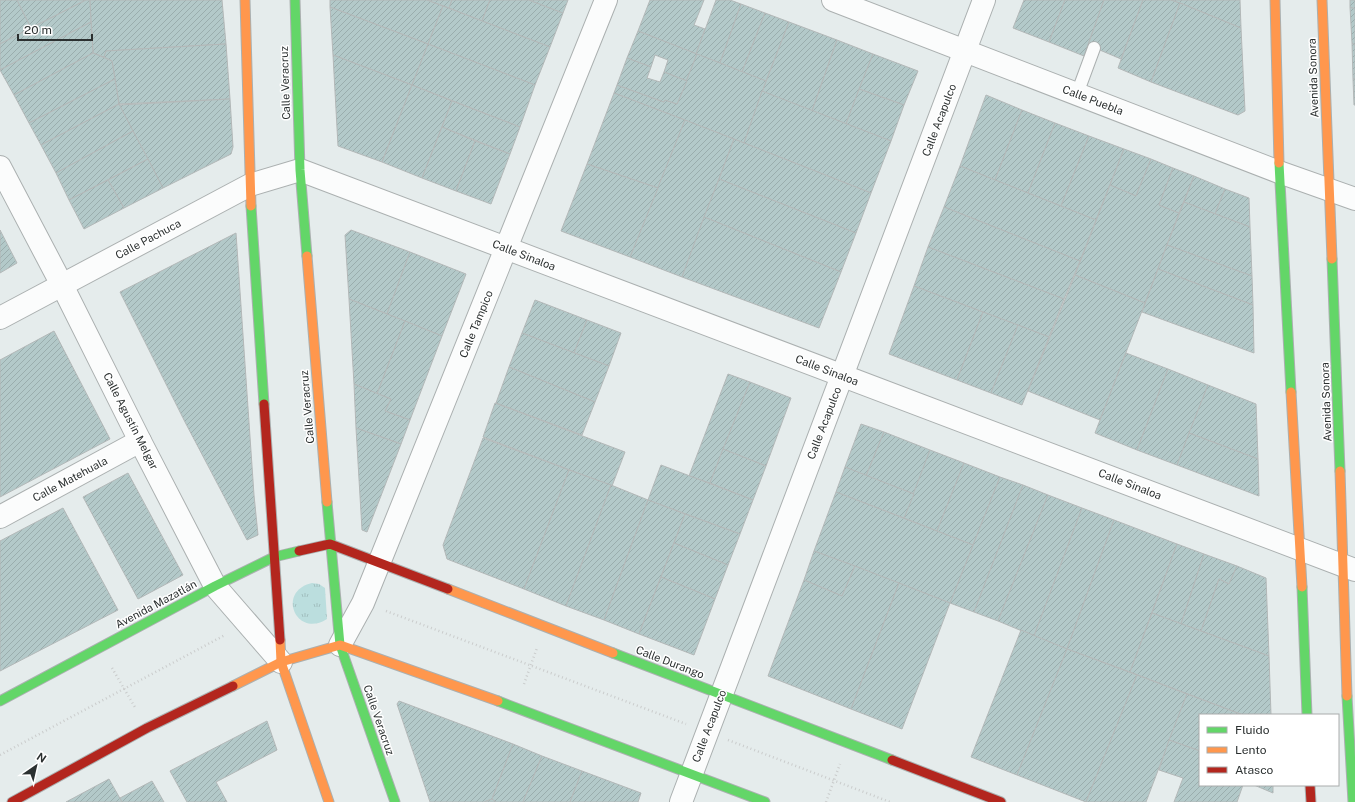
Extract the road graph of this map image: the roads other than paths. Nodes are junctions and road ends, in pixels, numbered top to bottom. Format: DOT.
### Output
graph roads {
  1 [pos="244,0"];
  2 [pos="295,0"];
  3 [pos="606,0"];
  4 [pos="833,0"];
  5 [pos="984,0"];
  6 [pos="1275,0"];
  7 [pos="1322,0"];
  8 [pos="1094,48"];
  9 [pos="965,51"];
  10 [pos="1077,94"];
  11 [pos="0,167"];
  12 [pos="300,170"];
  13 [pos="1279,172"];
  14 [pos="250,185"];
  15 [pos="1329,189"];
  16 [pos="1355,199"];
  17 [pos="506,248"];
  18 [pos="62,285"];
  19 [pos="0,318"];
  20 [pos="842,376"];
  21 [pos="140,441"];
  22 [pos="0,517"];
  23 [pos="330,544"];
  24 [pos="1300,549"];
  25 [pos="274,557"];
  26 [pos="379,563"];
  27 [pos="1350,568"];
  28 [pos="215,586"];
  29 [pos="340,645"];
  30 [pos="281,662"];
  31 [pos="1355,665"];
  32 [pos="1346,687"];
  33 [pos="722,694"];
  34 [pos="0,701"];
  35 [pos="1307,714"];
  36 [pos="691,774"];
  37 [pos="1310,786"];
  38 [pos="12,802"];
  39 [pos="330,802"];
  40 [pos="395,802"];
  41 [pos="681,802"];
  42 [pos="765,802"];
  43 [pos="1001,802"];
  44 [pos="1311,802"];
  45 [pos="1353,802"];
  1 -- 14 [label="main road"];
  2 -- 12 [label="main road, Calle Veracruz"];
  3 -- 17 [label="street, Calle Tampico"];
  4 -- 9 [label="street, Calle Puebla"];
  5 -- 9 [label="street, Calle Acapulco"];
  6 -- 13 [label="main road"];
  7 -- 15 [label="main road, Avenida Sonora"];
  8 -- 10 [label="lane"];
  9 -- 10 [label="street, Calle Puebla"];
  9 -- 20 [label="street, Calle Acapulco"];
  10 -- 13 [label="street, Calle Puebla"];
  11 -- 18 [label="street, Calle Agustín Melgar"];
  12 -- 14 [label="street, Calle Pachuca"];
  12 -- 17 [label="street, Calle Sinaloa"];
  12 -- 23 [label="main road, Calle Veracruz"];
  13 -- 15 [label="street, Calle Puebla"];
  13 -- 24 [label="main road"];
  14 -- 18 [label="street, Calle Pachuca"];
  14 -- 25 [label="main road"];
  15 -- 16 [label="street, Calle Puebla"];
  15 -- 27 [label="main road, Avenida Sonora"];
  17 -- 20 [label="street, Calle Sinaloa"];
  17 -- 26 [label="street, Calle Tampico"];
  18 -- 19 [label="street, Calle Pachuca"];
  18 -- 21 [label="street, Calle Agustín Melgar"];
  20 -- 24 [label="street, Calle Sinaloa"];
  20 -- 33 [label="street, Calle Acapulco"];
  21 -- 22 [label="street, Calle Matehuala"];
  21 -- 28 [label="street, Calle Agustín Melgar"];
  23 -- 25 [label="main road, Avenida Mazatlán"];
  23 -- 26 [label="main road, Calle Durango"];
  23 -- 29 [label="main road, Calle Veracruz"];
  24 -- 27 [label="street, Calle Sinaloa"];
  24 -- 35 [label="main road"];
  25 -- 28 [label="main road, Avenida Mazatlán"];
  25 -- 30 [label="main road"];
  26 -- 29 [label="street, Calle Tampico"];
  26 -- 33 [label="main road, Calle Durango"];
  27 -- 32 [label="main road, Avenida Sonora"];
  28 -- 30 [label="street, Calle Agustín Melgar"];
  28 -- 34 [label="main road, Avenida Mazatlán"];
  29 -- 30 [label="main road"];
  29 -- 36 [label="main road"];
  29 -- 40 [label="main road, Calle Veracruz"];
  30 -- 38 [label="main road"];
  30 -- 39 [label="main road"];
  31 -- 32 [label="street"];
  32 -- 45 [label="main road, Avenida Sonora"];
  33 -- 36 [label="street, Calle Acapulco"];
  33 -- 43 [label="main road, Calle Durango"];
  36 -- 41 [label="street, Calle Acapulco"];
  36 -- 42 [label="main road"];
  37 -- 44 [label="main road"];
}
